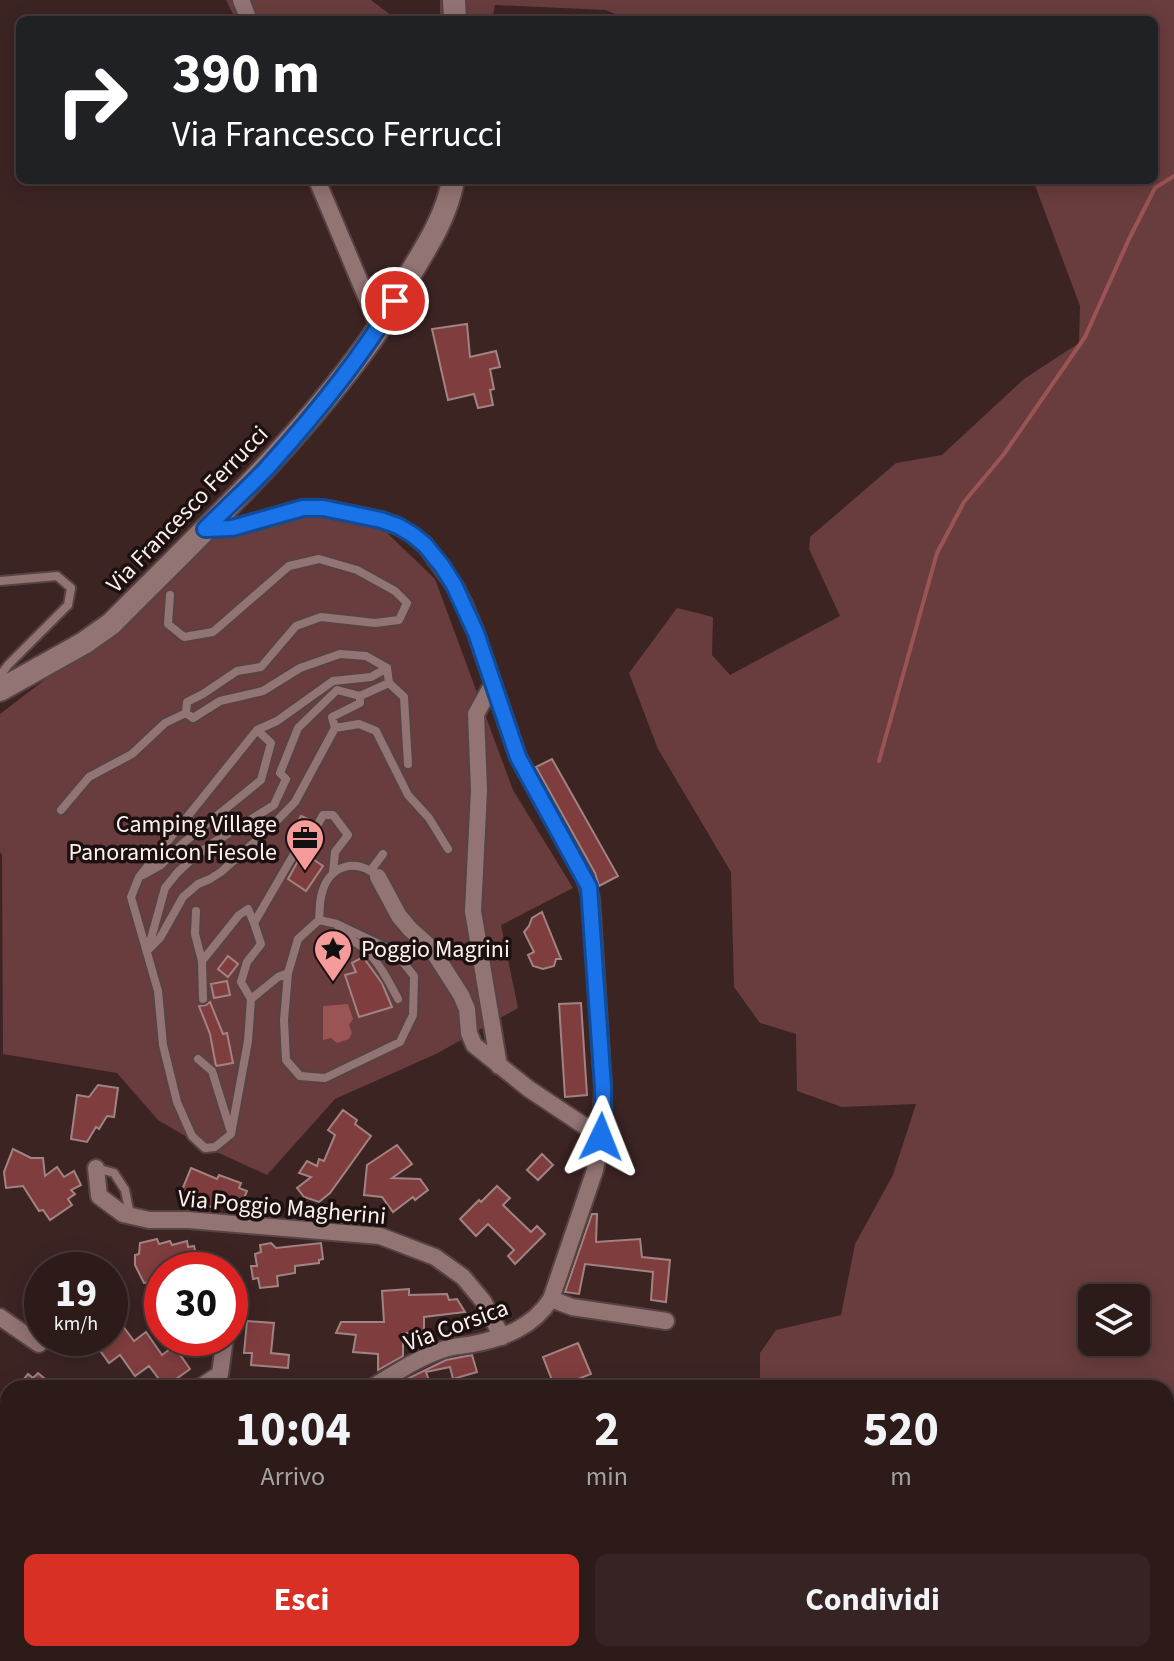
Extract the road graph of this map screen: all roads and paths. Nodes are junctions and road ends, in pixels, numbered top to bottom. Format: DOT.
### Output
graph roads {
  1 [pos="319,184"];
  2 [pos="452,184"];
  3 [pos="379,327"];
  4 [pos="205,529"];
  5 [pos="0,581"];
  6 [pos="170,595"];
  7 [pos="387,668"];
  8 [pos="0,676"];
  9 [pos="389,683"];
  10 [pos="492,685"];
  11 [pos="0,690"];
  12 [pos="360,696"];
  13 [pos="186,713"];
  14 [pos="335,728"];
  15 [pos="257,730"];
  16 [pos="408,764"];
  17 [pos="61,810"];
  18 [pos="448,849"];
  19 [pos="383,854"];
  20 [pos="333,873"];
  21 [pos="375,874"];
  22 [pos="139,877"];
  23 [pos="196,911"];
  24 [pos="319,920"];
  25 [pos="254,923"];
  26 [pos="337,924"];
  27 [pos="148,950"];
  28 [pos="202,961"];
  29 [pos="288,973"];
  30 [pos="203,999"];
  31 [pos="251,999"];
  32 [pos="398,999"];
  33 [pos="198,1059"];
  34 [pos="499,1066"];
  35 [pos="231,1132"];
  36 [pos="601,1137"];
  37 [pos="96,1168"];
  38 [pos="130,1216"];
  39 [pos="551,1299"];
  40 [pos="0,1317"];
  41 [pos="666,1321"];
  42 [pos="24,1334"];
  43 [pos="502,1337"];
  44 [pos="222,1356"];
  45 [pos="211,1380"];
  46 [pos="384,1380"];
  1 -- 3 [label="street"];
  2 -- 3 [label="main road, Via Francesco Ferrucci"];
  3 -- 4 [label="main road, Via Francesco Ferrucci"];
  4 -- 10 [label="street"];
  4 -- 11 [label="main road, Via Francesco Ferrucci"];
  5 -- 8 [label="lane"];
  6 -- 13 [label="lane"];
  7 -- 9 [label="lane"];
  7 -- 13 [label="lane"];
  7 -- 15 [label="lane"];
  9 -- 12 [label="lane"];
  9 -- 16 [label="lane"];
  10 -- 34 [label="street"];
  10 -- 36 [label="street"];
  12 -- 14 [label="lane"];
  12 -- 27 [label="lane"];
  13 -- 17 [label="lane"];
  14 -- 18 [label="lane"];
  14 -- 27 [label="lane"];
  15 -- 22 [label="lane"];
  15 -- 22 [label="lane"];
  19 -- 21 [label="lane"];
  20 -- 21 [label="lane"];
  20 -- 24 [label="lane"];
  20 -- 25 [label="lane"];
  21 -- 34 [label="street"];
  22 -- 27 [label="lane"];
  23 -- 28 [label="lane"];
  24 -- 26 [label="lane"];
  24 -- 29 [label="lane"];
  25 -- 28 [label="lane"];
  25 -- 31 [label="lane"];
  26 -- 29 [label="lane"];
  26 -- 32 [label="lane"];
  27 -- 35 [label="lane"];
  28 -- 30 [label="lane"];
  29 -- 31 [label="lane"];
  31 -- 35 [label="lane"];
  33 -- 35 [label="lane"];
  34 -- 36 [label="street"];
  36 -- 39 [label="street"];
  37 -- 38 [label="lane"];
  37 -- 38 [label="street"];
  38 -- 43 [label="street, Via Poggio Magherini"];
  39 -- 41 [label="street"];
  39 -- 43 [label="street, Via Corsica"];
  40 -- 42 [label="street"];
  43 -- 46 [label="street, Via Corsica"];
  44 -- 45 [label="street"];
}
